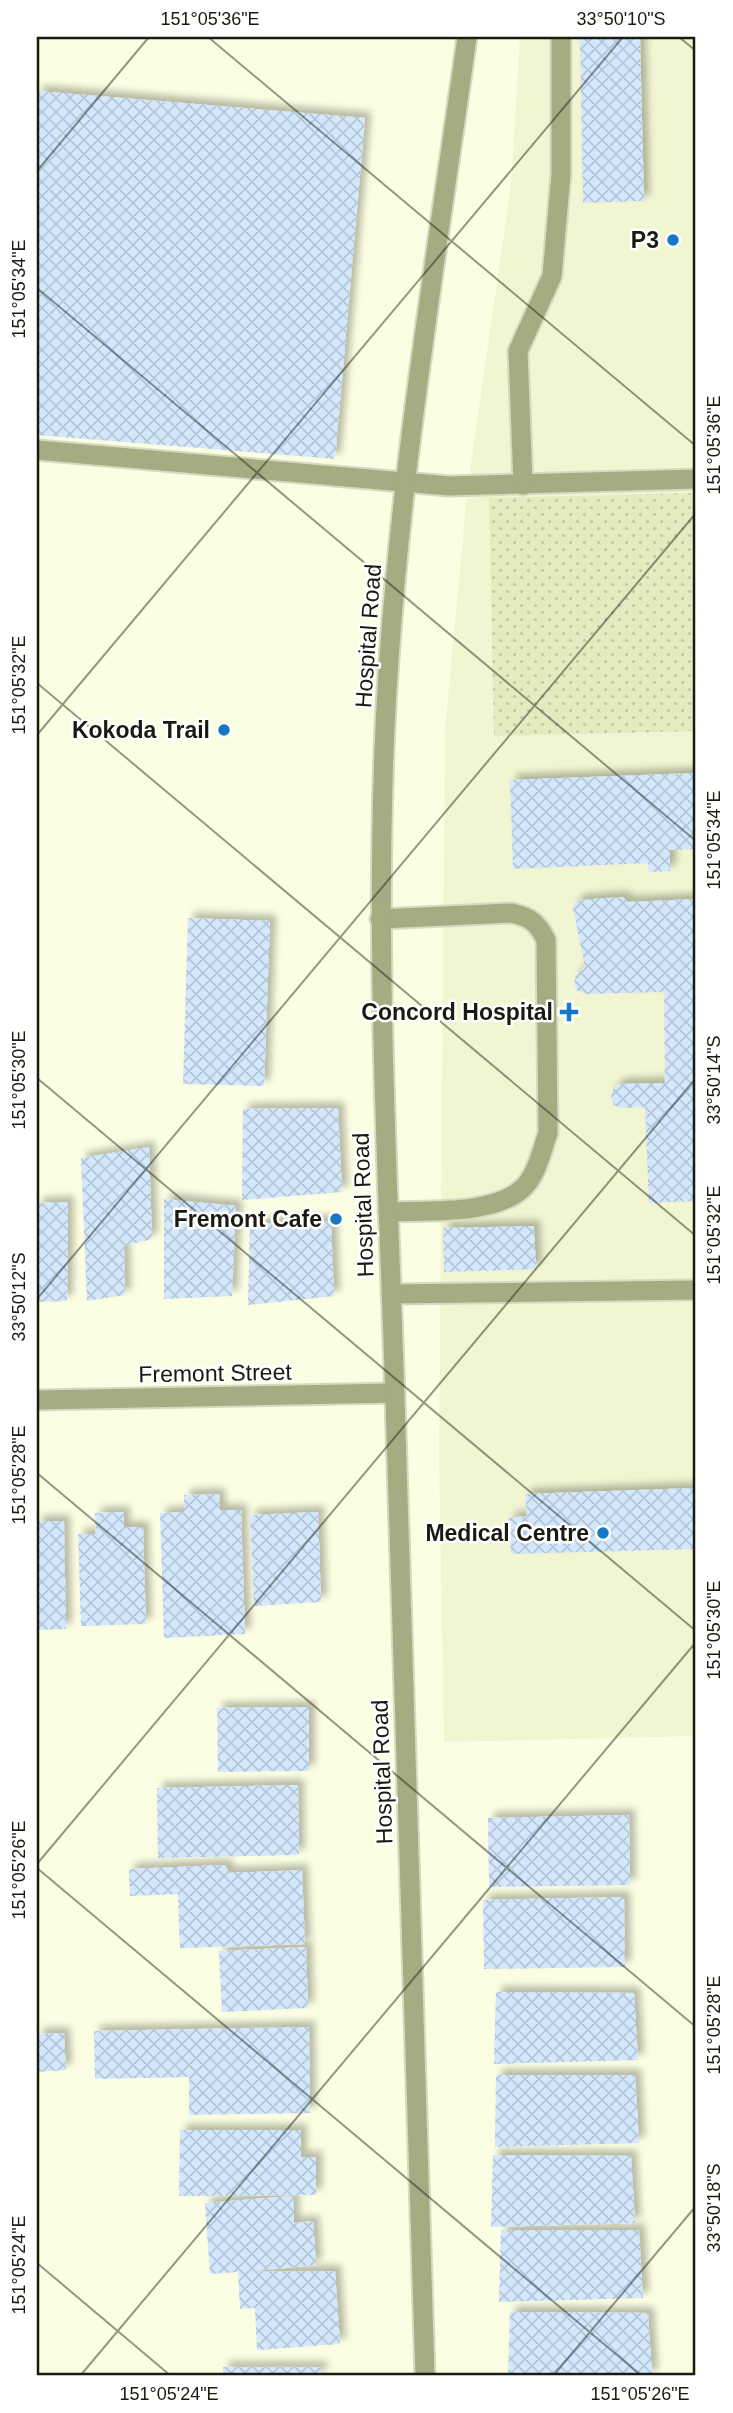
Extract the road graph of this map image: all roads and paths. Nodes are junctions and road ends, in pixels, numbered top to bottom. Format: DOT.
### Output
graph roads {
  1 [pos="467,37"];
  2 [pos="561,37"];
  3 [pos="37,450"];
  4 [pos="696,479"];
  5 [pos="405,484"];
  6 [pos="523,485"];
  7 [pos="380,919"];
  8 [pos="388,1212"];
  9 [pos="696,1290"];
  10 [pos="391,1294"];
  11 [pos="395,1393"];
  12 [pos="37,1400"];
  13 [pos="425,2376"];
  1 -- 5 [label="street, Hospital Road"];
  2 -- 6 [label="street"];
  3 -- 5 [label="street"];
  4 -- 6 [label="street"];
  5 -- 6 [label="street"];
  5 -- 7 [label="street, Hospital Road"];
  7 -- 8 [label="street, Hospital Road"];
  7 -- 8 [label="street"];
  8 -- 10 [label="street, Hospital Road"];
  9 -- 10 [label="street"];
  10 -- 11 [label="street, Hospital Road"];
  11 -- 12 [label="street, Fremont Street"];
  11 -- 13 [label="street, Hospital Road"];
}
